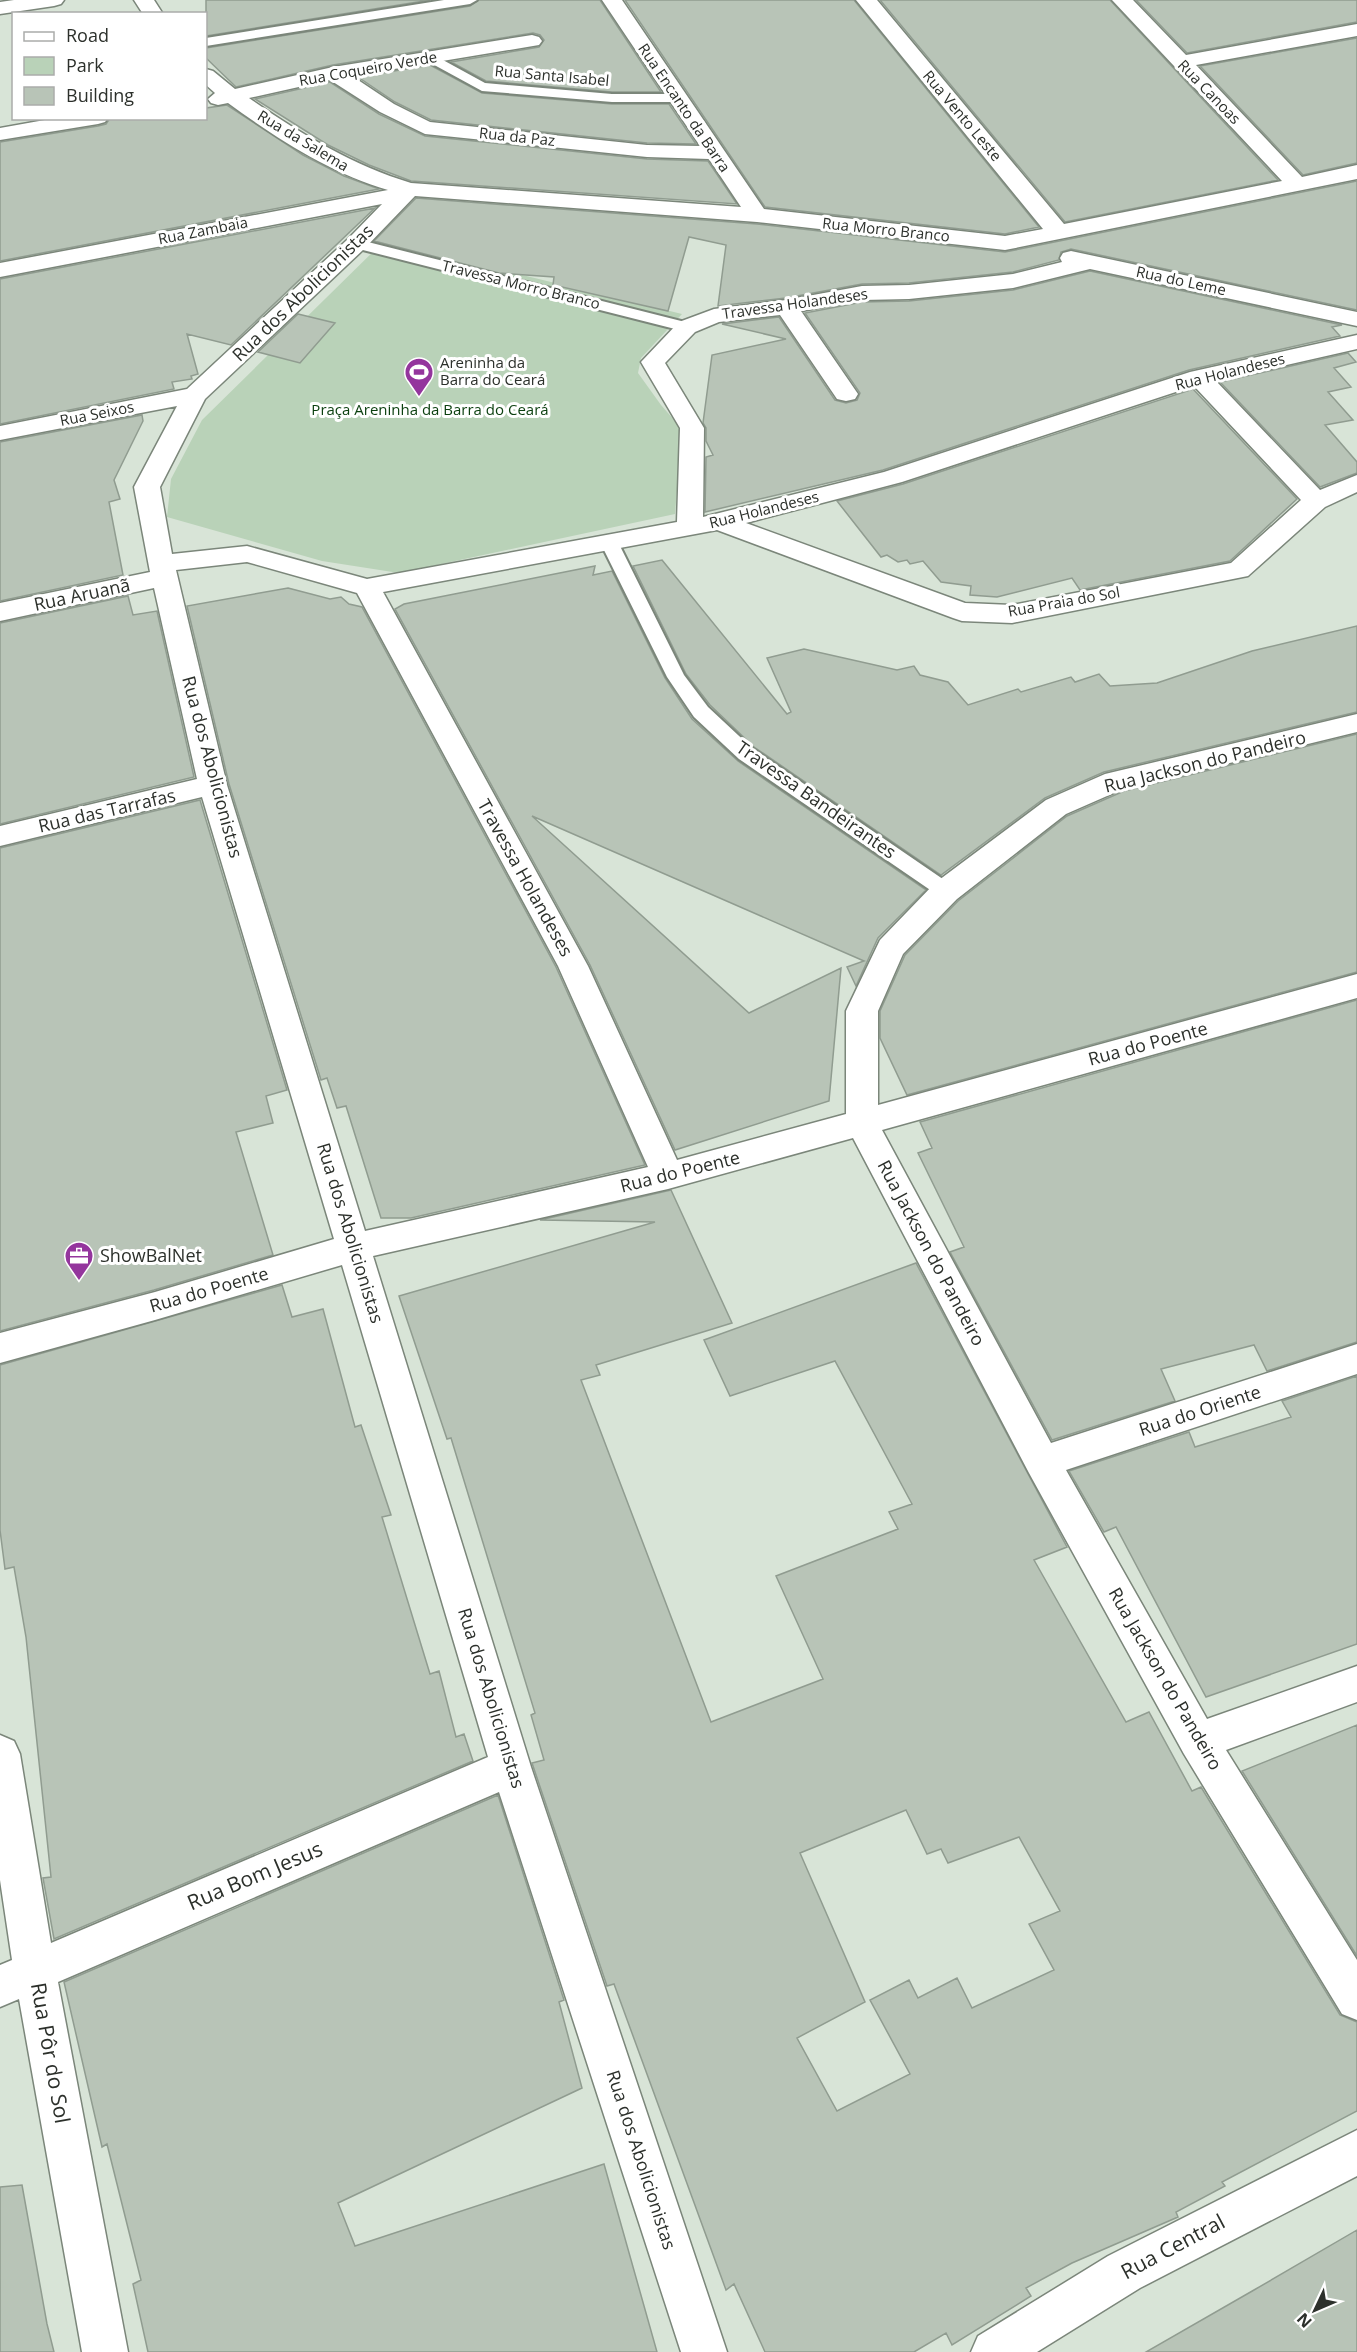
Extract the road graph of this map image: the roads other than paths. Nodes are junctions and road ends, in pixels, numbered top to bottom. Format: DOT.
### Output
graph roads {
  1 [pos="54,0"];
  2 [pos="470,0"];
  3 [pos="612,0"];
  4 [pos="866,0"];
  5 [pos="1122,0"];
  6 [pos="0,8"];
  7 [pos="1357,30"];
  8 [pos="532,41"];
  9 [pos="207,42"];
  10 [pos="432,58"];
  11 [pos="1180,62"];
  12 [pos="333,73"];
  13 [pos="207,76"];
  14 [pos="231,97"];
  15 [pos="677,98"];
  16 [pos="207,101"];
  17 [pos="86,120"];
  18 [pos="0,134"];
  19 [pos="716,153"];
  20 [pos="1357,172"];
  21 [pos="1296,183"];
  22 [pos="407,191"];
  23 [pos="757,215"];
  24 [pos="1058,232"];
  25 [pos="1005,243"];
  26 [pos="356,244"];
  27 [pos="1091,262"];
  28 [pos="0,270"];
  29 [pos="786,307"];
  30 [pos="1357,319"];
  31 [pos="687,327"];
  32 [pos="1357,342"];
  33 [pos="1199,377"];
  34 [pos="846,394"];
  35 [pos="195,395"];
  36 [pos="0,433"];
  37 [pos="1357,483"];
  38 [pos="1316,501"];
  39 [pos="719,522"];
  40 [pos="690,527"];
  41 [pos="609,542"];
  42 [pos="162,570"];
  43 [pos="367,587"];
  44 [pos="0,612"];
  45 [pos="1357,723"];
  46 [pos="213,785"];
  47 [pos="0,836"];
  48 [pos="946,891"];
  49 [pos="1357,986"];
  50 [pos="862,1123"];
  51 [pos="668,1176"];
  52 [pos="354,1247"];
  53 [pos="0,1348"];
  54 [pos="1357,1359"];
  55 [pos="1042,1462"];
  56 [pos="1357,1684"];
  57 [pos="1198,1741"];
  58 [pos="0,1754"];
  59 [pos="511,1767"];
  60 [pos="17,1978"];
  61 [pos="1357,1999"];
  62 [pos="1357,2152"];
  63 [pos="105,2352"];
  64 [pos="704,2352"];
  65 [pos="994,2352"];
  1 -- 6 [label="street"];
  2 -- 9 [label="lane"];
  3 -- 15 [label="street, Rua Encanto da Barra"];
  4 -- 24 [label="street, Rua Vento Leste"];
  5 -- 11 [label="street, Rua Canoas"];
  7 -- 11 [label="street"];
  8 -- 10 [label="street, Rua Coqueiro Verde"];
  10 -- 12 [label="street, Rua Coqueiro Verde"];
  10 -- 15 [label="lane, Rua Santa Isabel"];
  11 -- 21 [label="street, Rua Canoas"];
  12 -- 14 [label="street, Rua Coqueiro Verde"];
  12 -- 19 [label="street, Rua da Paz"];
  13 -- 14 [label="street, Rua da Salema"];
  14 -- 16 [label="street, Rua Coqueiro Verde"];
  14 -- 22 [label="street, Rua da Salema"];
  15 -- 19 [label="street, Rua Encanto da Barra"];
  17 -- 18 [label="street"];
  19 -- 23 [label="street, Rua Encanto da Barra"];
  20 -- 21 [label="street, Rua Morro Branco"];
  21 -- 24 [label="street, Rua Morro Branco"];
  22 -- 23 [label="street, Rua Morro Branco"];
  22 -- 26 [label="street, Rua dos Abolicionistas"];
  22 -- 28 [label="street, Rua Zambaia"];
  23 -- 25 [label="street, Rua Morro Branco"];
  24 -- 25 [label="street, Rua Morro Branco"];
  25 -- 27 [label="street, Rua do Leme"];
  26 -- 31 [label="lane, Travessa Morro Branco"];
  26 -- 35 [label="street, Rua dos Abolicionistas"];
  27 -- 29 [label="street, Travessa Holandeses"];
  27 -- 30 [label="street, Rua do Leme"];
  29 -- 31 [label="street, Travessa Holandeses"];
  29 -- 34 [label="street"];
  31 -- 40 [label="street, Travessa Holandeses"];
  32 -- 33 [label="street, Rua Holandeses"];
  33 -- 38 [label="street"];
  33 -- 39 [label="street, Rua Holandeses"];
  35 -- 36 [label="street, Rua Seixos"];
  35 -- 42 [label="street, Rua dos Abolicionistas"];
  37 -- 38 [label="street, Rua Praia do Sol"];
  38 -- 39 [label="street, Rua Praia do Sol"];
  39 -- 40 [label="street, Rua Holandeses"];
  40 -- 41 [label="street, Rua Holandeses"];
  41 -- 43 [label="street, Rua Holandeses"];
  41 -- 48 [label="lane, Travessa Bandeirantes"];
  42 -- 43 [label="street, Rua Holandeses"];
  42 -- 44 [label="street, Rua Aruanã"];
  42 -- 46 [label="street, Rua dos Abolicionistas"];
  43 -- 51 [label="street, Travessa Holandeses"];
  45 -- 48 [label="street, Rua Jackson do Pandeiro"];
  46 -- 47 [label="street, Rua das Tarrafas"];
  46 -- 52 [label="street, Rua dos Abolicionistas"];
  48 -- 50 [label="street, Rua Jackson do Pandeiro"];
  49 -- 50 [label="street, Rua do Poente"];
  50 -- 51 [label="street, Rua do Poente"];
  50 -- 55 [label="street, Rua Jackson do Pandeiro"];
  51 -- 52 [label="street, Rua do Poente"];
  52 -- 53 [label="street, Rua do Poente"];
  52 -- 59 [label="street, Rua dos Abolicionistas"];
  54 -- 55 [label="street, Rua do Oriente"];
  55 -- 57 [label="street, Rua Jackson do Pandeiro"];
  56 -- 57 [label="street"];
  57 -- 61 [label="street, Rua Jackson do Pandeiro"];
  58 -- 60 [label="street, Rua Pôr do Sol"];
  59 -- 60 [label="street, Rua Bom Jesus"];
  59 -- 64 [label="street, Rua dos Abolicionistas"];
  60 -- 63 [label="street, Rua Pôr do Sol"];
  62 -- 65 [label="street, Rua Central"];
}
